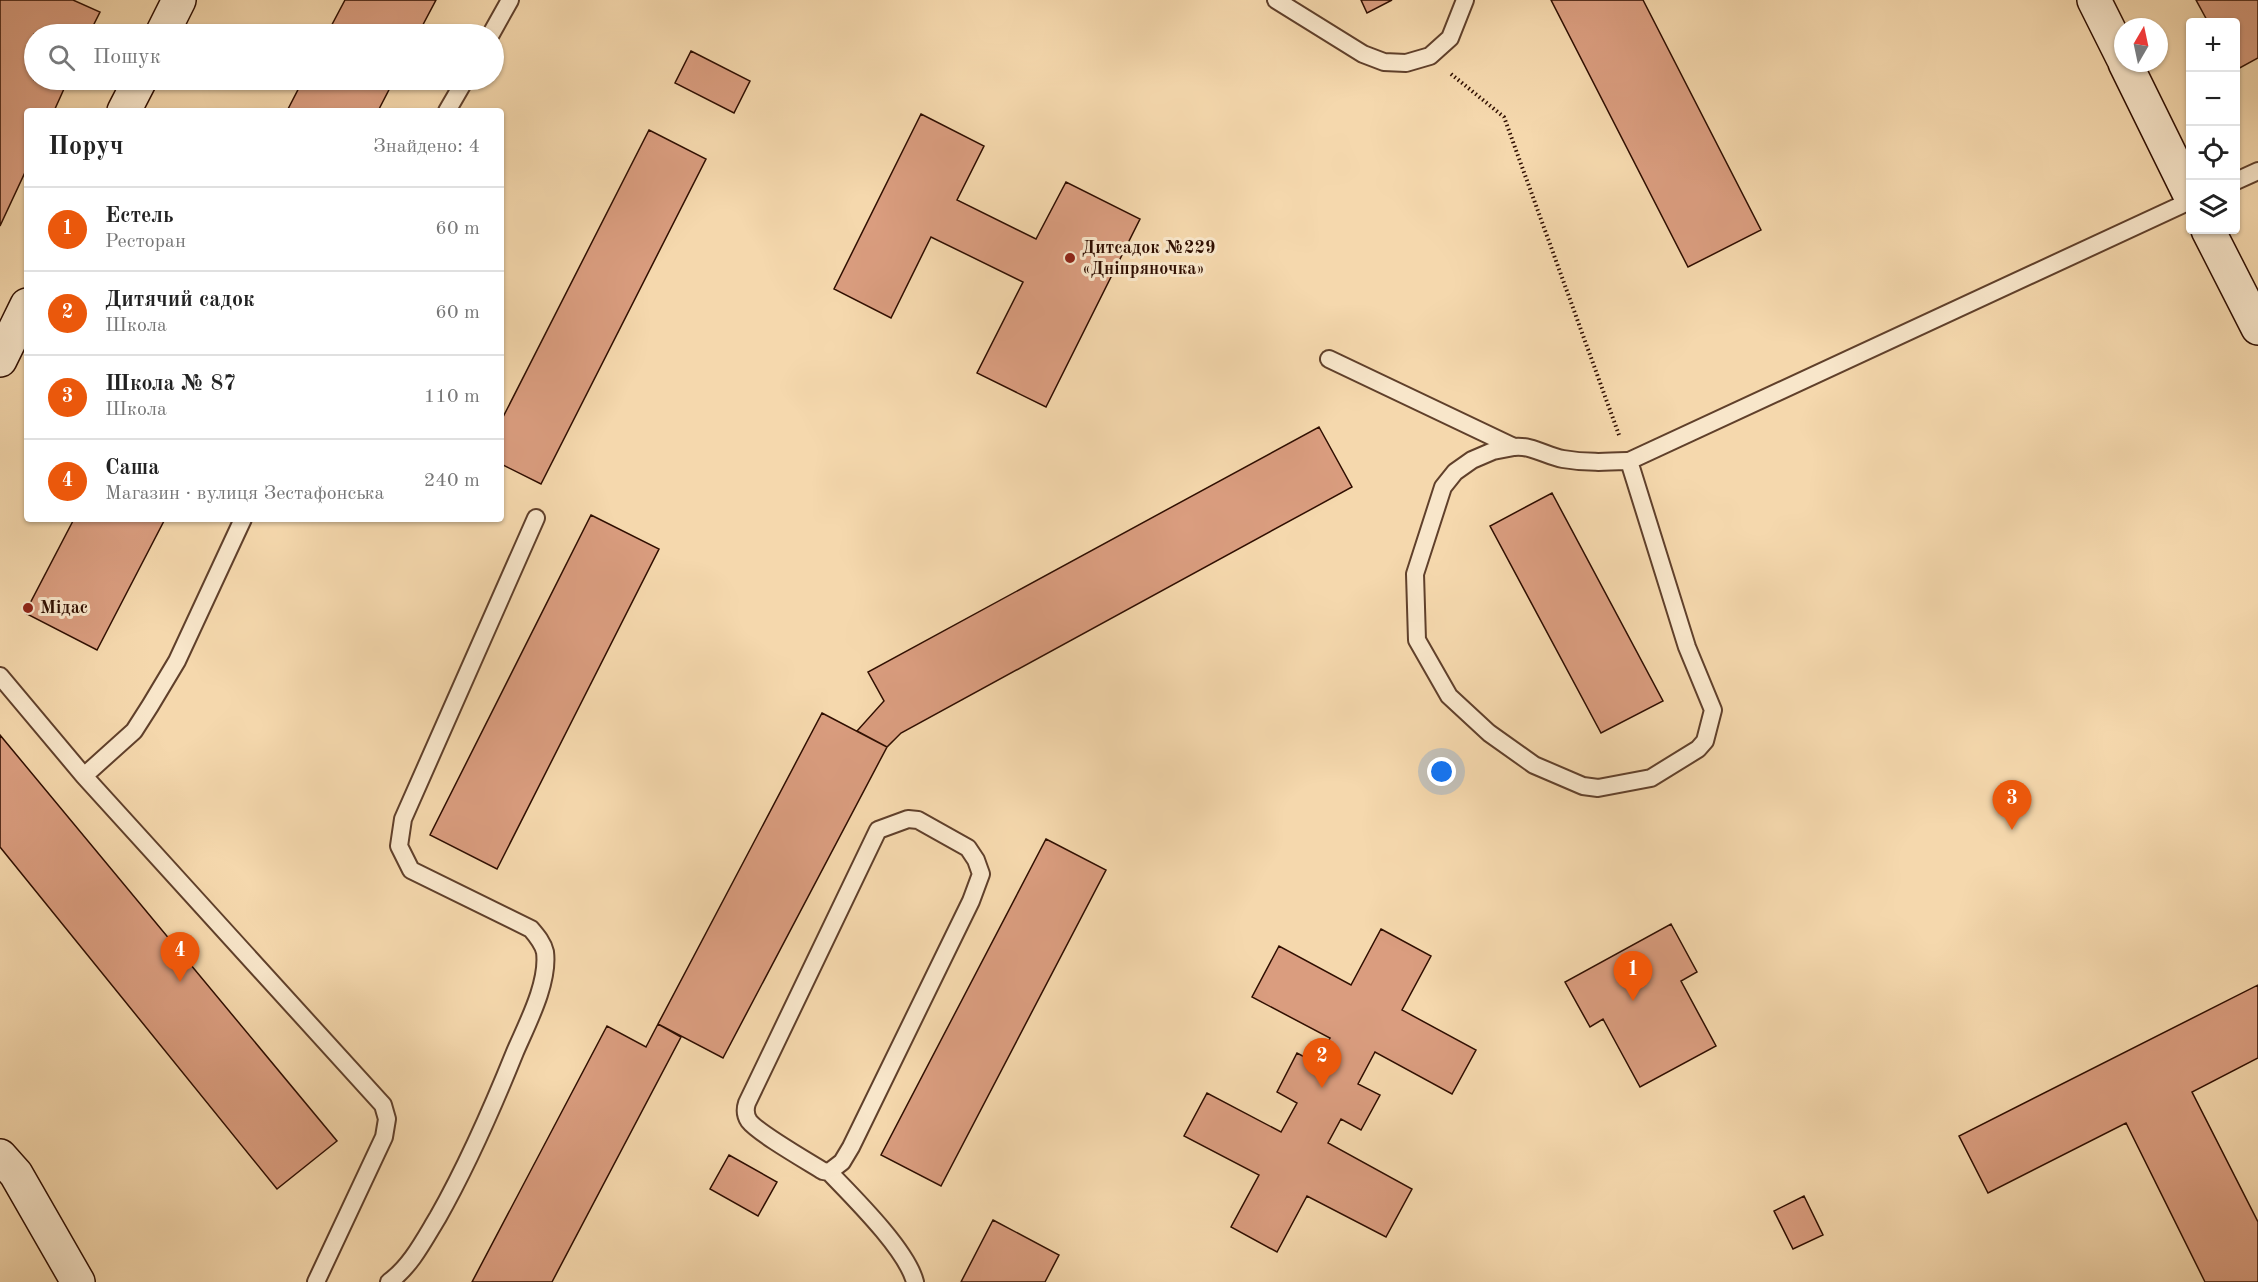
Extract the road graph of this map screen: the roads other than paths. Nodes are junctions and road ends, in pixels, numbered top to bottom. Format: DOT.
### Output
graph roads {
  1 [pos="179,0"];
  2 [pos="510,0"];
  3 [pos="1276,0"];
  4 [pos="1466,0"];
  5 [pos="2094,0"];
  6 [pos="167,24"];
  7 [pos="496,24"];
  8 [pos="2114,40"];
  9 [pos="2129,72"];
  10 [pos="135,90"];
  11 [pos="459,90"];
  12 [pos="126,108"];
  13 [pos="449,108"];
  14 [pos="2258,171"];
  15 [pos="2237,180"];
  16 [pos="2186,187"];
  17 [pos="2186,203"];
  18 [pos="2210,234"];
  19 [pos="14,319"];
  20 [pos="2258,328"];
  21 [pos="1329,359"];
  22 [pos="0,360"];
  23 [pos="1514,447"];
  24 [pos="1629,461"];
  25 [pos="536,518"];
  26 [pos="242,522"];
  27 [pos="0,676"];
  28 [pos="84,776"];
  29 [pos="0,1156"];
  30 [pos="829,1172"];
  31 [pos="78,1282"];
  32 [pos="316,1282"];
  33 [pos="389,1282"];
  34 [pos="915,1282"];
  1 -- 6 [label="street"];
  2 -- 7 [label="lane"];
  3 -- 4 [label="lane"];
  5 -- 8 [label="street"];
  9 -- 16 [label="street"];
  10 -- 12 [label="street"];
  11 -- 13 [label="lane"];
  14 -- 15 [label="lane"];
  17 -- 24 [label="lane"];
  18 -- 20 [label="street"];
  19 -- 22 [label="street"];
  21 -- 23 [label="lane"];
  23 -- 24 [label="lane"];
  23 -- 24 [label="lane"];
  25 -- 33 [label="lane"];
  26 -- 28 [label="lane"];
  27 -- 28 [label="lane"];
  28 -- 32 [label="lane"];
  29 -- 31 [label="street"];
  30 -- 30 [label="lane"];
  30 -- 34 [label="lane"];
}
